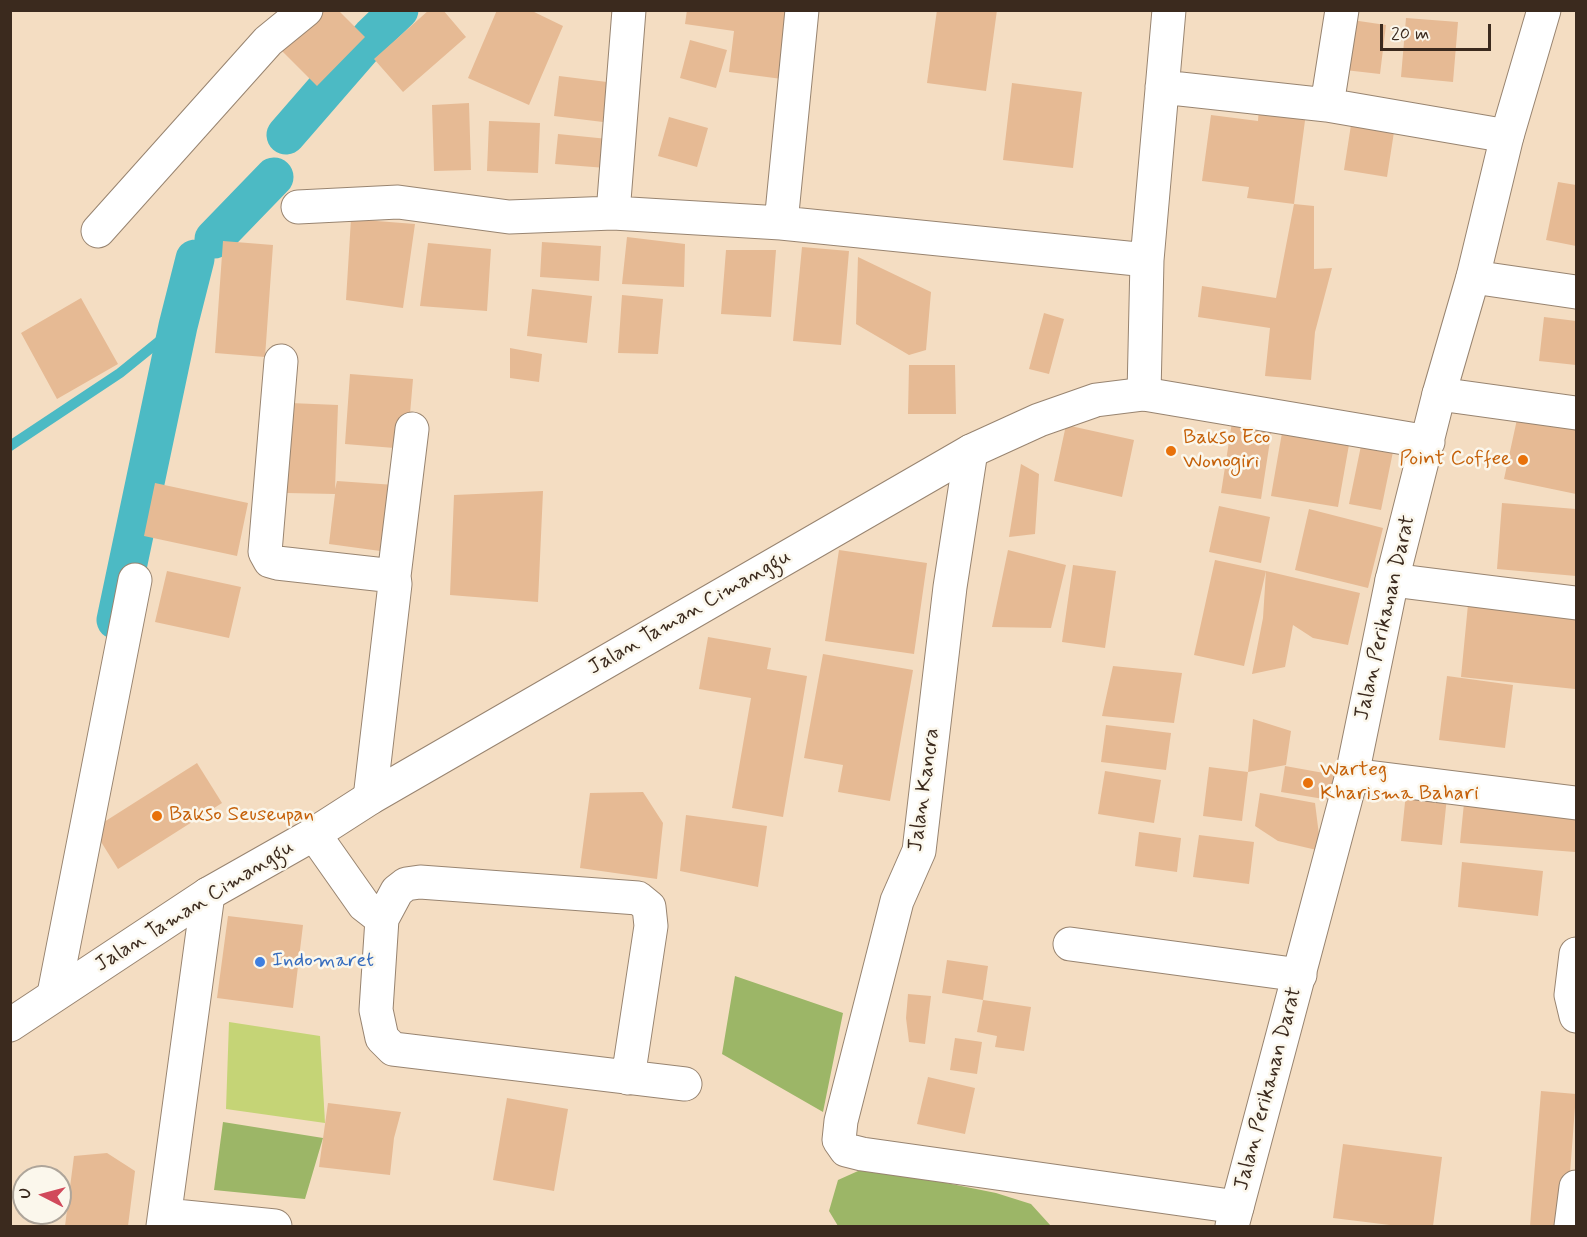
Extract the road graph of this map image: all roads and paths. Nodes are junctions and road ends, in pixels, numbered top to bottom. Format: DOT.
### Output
graph roads {
  1 [pos="306,10"];
  2 [pos="629,10"];
  3 [pos="802,10"];
  4 [pos="1169,10"];
  5 [pos="1342,10"];
  6 [pos="1545,10"];
  7 [pos="1162,87"];
  8 [pos="1327,105"];
  9 [pos="1507,136"];
  10 [pos="298,207"];
  11 [pos="613,213"];
  12 [pos="782,223"];
  13 [pos="98,231"];
  14 [pos="1147,260"];
  15 [pos="1473,277"];
  16 [pos="1576,292"];
  17 [pos="282,361"];
  18 [pos="1144,394"];
  19 [pos="1439,394"];
  20 [pos="1576,413"];
  21 [pos="412,429"];
  22 [pos="1428,442"];
  23 [pos="971,451"];
  24 [pos="394,576"];
  25 [pos="135,580"];
  26 [pos="1392,580"];
  27 [pos="1576,603"];
  28 [pos="1352,775"];
  29 [pos="370,798"];
  30 [pos="1576,803"];
  31 [pos="314,834"];
  32 [pos="208,894"];
  33 [pos="382,920"];
  34 [pos="1070,944"];
  35 [pos="1576,954"];
  36 [pos="1300,975"];
  37 [pos="54,994"];
  38 [pos="1576,1016"];
  39 [pos="10,1025"];
  40 [pos="628,1078"];
  41 [pos="685,1084"];
  42 [pos="1576,1187"];
  43 [pos="1235,1217"];
  44 [pos="164,1221"];
  45 [pos="275,1227"];
  46 [pos="1571,1227"];
  1 -- 13 [label="street"];
  2 -- 11 [label="street"];
  3 -- 12 [label="street"];
  4 -- 7 [label="street"];
  5 -- 8 [label="street"];
  6 -- 9 [label="street, Jalan Perikanan Darat"];
  7 -- 8 [label="street"];
  7 -- 14 [label="street"];
  8 -- 9 [label="street"];
  9 -- 15 [label="street, Jalan Perikanan Darat"];
  10 -- 11 [label="street"];
  11 -- 12 [label="street"];
  12 -- 14 [label="street"];
  14 -- 18 [label="street"];
  15 -- 16 [label="street"];
  15 -- 19 [label="street, Jalan Perikanan Darat"];
  17 -- 24 [label="street"];
  18 -- 22 [label="street, Jalan Taman Cimanggu"];
  18 -- 23 [label="street, Jalan Taman Cimanggu"];
  19 -- 20 [label="street"];
  19 -- 22 [label="street, Jalan Perikanan Darat"];
  21 -- 24 [label="street"];
  22 -- 26 [label="street, Jalan Perikanan Darat"];
  23 -- 29 [label="street, Jalan Taman Cimanggu"];
  23 -- 43 [label="street, Jalan Kancra"];
  24 -- 29 [label="street"];
  25 -- 37 [label="street"];
  26 -- 27 [label="street"];
  26 -- 28 [label="street, Jalan Perikanan Darat"];
  28 -- 30 [label="street"];
  28 -- 36 [label="street, Jalan Perikanan Darat"];
  29 -- 31 [label="street, Jalan Taman Cimanggu"];
  31 -- 32 [label="street, Jalan Taman Cimanggu"];
  31 -- 33 [label="street"];
  32 -- 37 [label="street, Jalan Taman Cimanggu"];
  32 -- 44 [label="street"];
  33 -- 40 [label="street"];
  33 -- 40 [label="street"];
  34 -- 36 [label="street"];
  35 -- 38 [label="street"];
  36 -- 43 [label="street, Jalan Perikanan Darat"];
  37 -- 39 [label="street, Jalan Taman Cimanggu"];
  40 -- 41 [label="street"];
  42 -- 46 [label="street"];
  44 -- 45 [label="street"];
}
